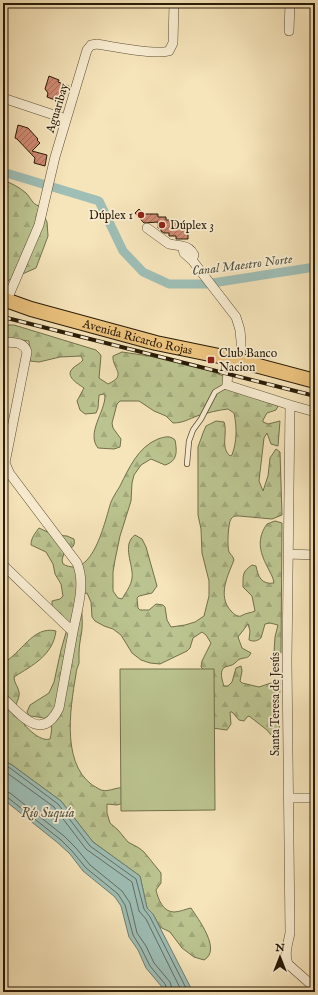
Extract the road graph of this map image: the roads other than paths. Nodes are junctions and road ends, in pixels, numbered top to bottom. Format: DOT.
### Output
graph roads {
  1 [pos="174,3"];
  2 [pos="290,3"];
  3 [pos="289,31"];
  4 [pos="3,98"];
  5 [pos="66,119"];
  6 [pos="148,228"];
  7 [pos="4,303"];
  8 [pos="3,342"];
  9 [pos="233,360"];
  10 [pos="315,381"];
  11 [pos="227,385"];
  12 [pos="290,406"];
  13 [pos="315,412"];
  14 [pos="187,464"];
  15 [pos="288,554"];
  16 [pos="315,555"];
  17 [pos="3,565"];
  18 [pos="73,632"];
  19 [pos="3,698"];
  20 [pos="288,798"];
  21 [pos="315,798"];
  22 [pos="315,988"];
  1 -- 5 [label="street, Aguaribay"];
  2 -- 3 [label="street"];
  4 -- 5 [label="street"];
  5 -- 7 [label="street, Aguaribay"];
  6 -- 9 [label="street"];
  7 -- 9 [label="main road, Avenida Ricardo Rojas"];
  8 -- 18 [label="street"];
  9 -- 10 [label="main road, Avenida Ricardo Rojas"];
  9 -- 11 [label="street"];
  11 -- 12 [label="street"];
  11 -- 14 [label="lane"];
  12 -- 13 [label="street"];
  12 -- 15 [label="street, Santa Teresa de Jesús"];
  15 -- 16 [label="street"];
  15 -- 20 [label="street, Santa Teresa de Jesús"];
  17 -- 18 [label="street"];
  18 -- 19 [label="street"];
  20 -- 21 [label="street"];
  20 -- 22 [label="street, Santa Teresa de Jesús"];
}
